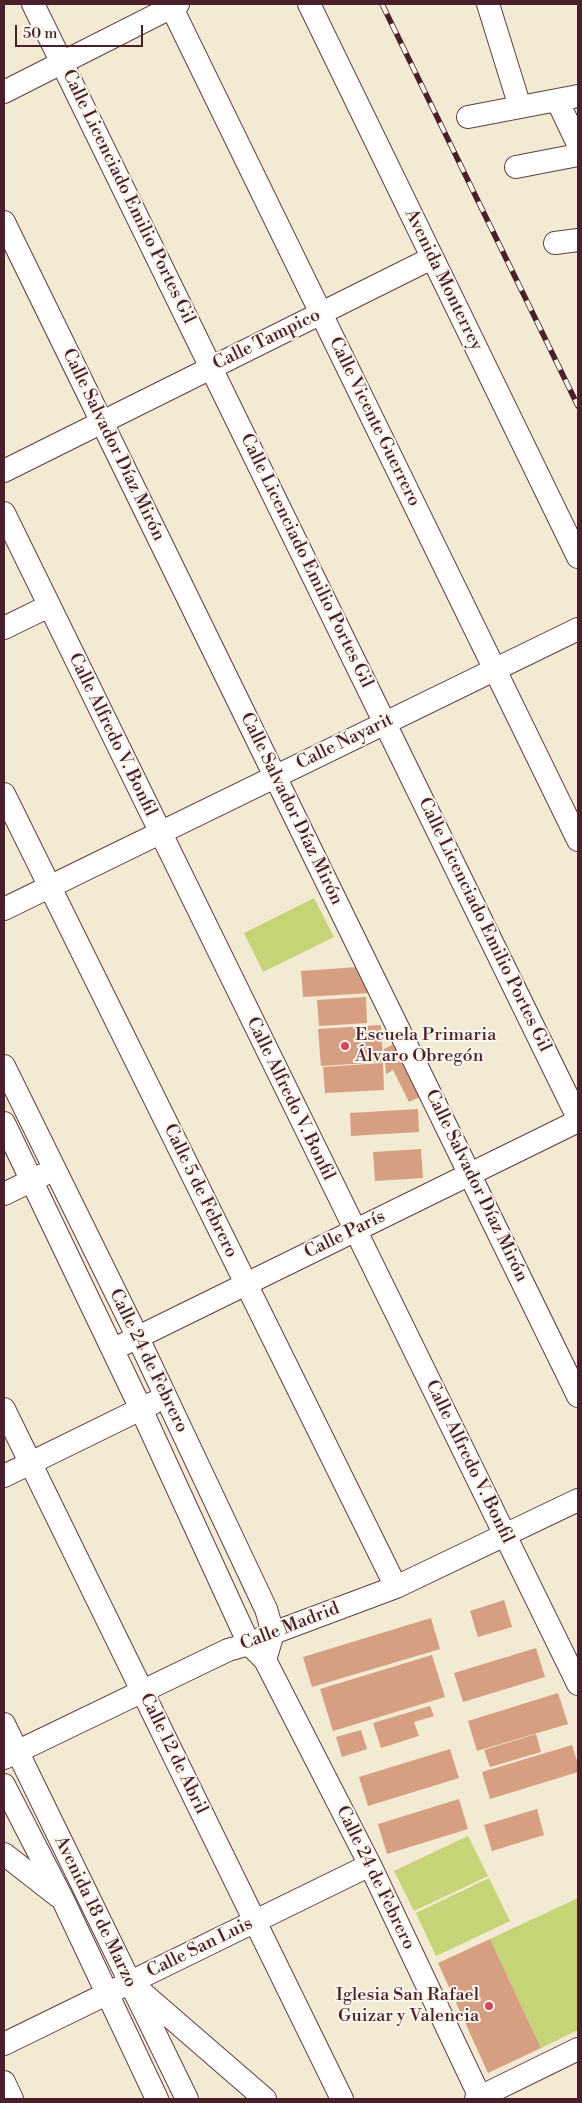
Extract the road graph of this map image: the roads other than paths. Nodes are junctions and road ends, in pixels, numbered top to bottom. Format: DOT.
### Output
graph roads {
  1 [pos="33,4"];
  2 [pos="309,4"];
  3 [pos="488,4"];
  4 [pos="173,5"];
  5 [pos="62,62"];
  6 [pos="4,92"];
  7 [pos="568,98"];
  8 [pos="520,107"];
  9 [pos="468,117"];
  10 [pos="578,144"];
  11 [pos="578,156"];
  12 [pos="516,167"];
  13 [pos="4,222"];
  14 [pos="578,240"];
  15 [pos="555,243"];
  16 [pos="432,258"];
  17 [pos="321,313"];
  18 [pos="211,368"];
  19 [pos="102,422"];
  20 [pos="4,471"];
  21 [pos="4,513"];
  22 [pos="578,557"];
  23 [pos="49,606"];
  24 [pos="4,628"];
  25 [pos="578,628"];
  26 [pos="495,669"];
  27 [pos="385,723"];
  28 [pos="275,776"];
  29 [pos="4,794"];
  30 [pos="160,833"];
  31 [pos="578,840"];
  32 [pos="50,887"];
  33 [pos="4,909"];
  34 [pos="4,1066"];
  35 [pos="578,1120"];
  36 [pos="4,1123"];
  37 [pos="55,1170"];
  38 [pos="470,1174"];
  39 [pos="31,1180"];
  40 [pos="4,1194"];
  41 [pos="354,1230"];
  42 [pos="246,1285"];
  43 [pos="138,1338"];
  44 [pos="112,1350"];
  45 [pos="166,1396"];
  46 [pos="578,1396"];
  47 [pos="4,1409"];
  48 [pos="141,1409"];
  49 [pos="30,1463"];
  50 [pos="4,1476"];
  51 [pos="578,1500"];
  52 [pos="505,1535"];
  53 [pos="396,1587"];
  54 [pos="273,1633"];
  55 [pos="249,1644"];
  56 [pos="265,1660"];
  57 [pos="578,1684"];
  58 [pos="142,1690"];
  59 [pos="4,1724"];
  60 [pos="11,1755"];
  61 [pos="4,1785"];
  62 [pos="4,1854"];
  63 [pos="370,1865"];
  64 [pos="88,1899"];
  65 [pos="63,1900"];
  66 [pos="255,1921"];
  67 [pos="130,1982"];
  68 [pos="108,1993"];
  69 [pos="4,2044"];
  70 [pos="578,2049"];
  71 [pos="4,2082"];
  72 [pos="507,2092"];
  73 [pos="478,2098"];
  74 [pos="12,2099"];
  75 [pos="157,2099"];
  76 [pos="187,2099"];
  77 [pos="265,2099"];
  78 [pos="342,2099"];
  1 -- 5 [label="street, Calle Licenciado Emilio Portes Gil"];
  2 -- 16 [label="street, Avenida Monterrey"];
  3 -- 8 [label="street"];
  4 -- 5 [label="street"];
  4 -- 17 [label="street, Calle Vicente Guerrero"];
  5 -- 6 [label="street"];
  5 -- 18 [label="street, Calle Licenciado Emilio Portes Gil"];
  7 -- 8 [label="street"];
  7 -- 10 [label="street"];
  8 -- 9 [label="street"];
  11 -- 12 [label="street"];
  13 -- 19 [label="street, Calle Salvador Díaz Mirón"];
  14 -- 15 [label="street"];
  16 -- 17 [label="street, Calle Tampico"];
  16 -- 22 [label="street, Avenida Monterrey"];
  17 -- 18 [label="street, Calle Tampico"];
  17 -- 26 [label="street, Calle Vicente Guerrero"];
  18 -- 19 [label="street, Calle Tampico"];
  18 -- 27 [label="street, Calle Licenciado Emilio Portes Gil"];
  19 -- 20 [label="street, Calle Tampico"];
  19 -- 28 [label="street, Calle Salvador Díaz Mirón"];
  21 -- 23 [label="street, Calle Alfredo V. Bonfil"];
  23 -- 24 [label="street"];
  23 -- 30 [label="street, Calle Alfredo V. Bonfil"];
  25 -- 26 [label="street, Calle Nayarit"];
  26 -- 27 [label="street, Calle Nayarit"];
  26 -- 31 [label="street, Calle Vicente Guerrero"];
  27 -- 28 [label="street, Calle Nayarit"];
  27 -- 35 [label="street, Calle Licenciado Emilio Portes Gil"];
  28 -- 30 [label="street, Calle Nayarit"];
  28 -- 38 [label="street, Calle Salvador Díaz Mirón"];
  29 -- 32 [label="street, Calle 5 de Febrero"];
  30 -- 32 [label="street, Calle Nayarit"];
  30 -- 41 [label="street, Calle Alfredo V. Bonfil"];
  32 -- 33 [label="street, Calle Nayarit"];
  32 -- 42 [label="street, Calle 5 de Febrero"];
  34 -- 37 [label="street, Calle 24 de Febrero"];
  35 -- 38 [label="street, Calle París"];
  36 -- 39 [label="street, Calle 24 de Febrero"];
  37 -- 39 [label="street"];
  37 -- 43 [label="street, Calle 24 de Febrero"];
  38 -- 41 [label="street, Calle París"];
  38 -- 46 [label="street, Calle Salvador Díaz Mirón"];
  39 -- 40 [label="street"];
  39 -- 44 [label="street, Calle 24 de Febrero"];
  41 -- 42 [label="street, Calle París"];
  41 -- 52 [label="street, Calle Alfredo V. Bonfil"];
  42 -- 43 [label="street, Calle París"];
  42 -- 53 [label="street, Calle 5 de Febrero"];
  43 -- 44 [label="street, Calle París"];
  43 -- 45 [label="street, Calle 24 de Febrero"];
  44 -- 48 [label="street, Calle 24 de Febrero"];
  45 -- 48 [label="street"];
  45 -- 54 [label="street, Calle 24 de Febrero"];
  47 -- 49 [label="street, Calle 12 de Abril"];
  48 -- 49 [label="street"];
  48 -- 55 [label="street, Calle 24 de Febrero"];
  49 -- 50 [label="street"];
  49 -- 58 [label="street, Calle 12 de Abril"];
  51 -- 52 [label="street, Calle Madrid"];
  52 -- 53 [label="street, Calle Madrid"];
  52 -- 57 [label="street, Calle Alfredo V. Bonfil"];
  53 -- 54 [label="street, Calle Madrid"];
  54 -- 55 [label="street, Calle Madrid"];
  54 -- 56 [label="street"];
  55 -- 56 [label="street, Calle 24 de Febrero"];
  55 -- 58 [label="street, Calle Madrid"];
  56 -- 63 [label="street, Calle 24 de Febrero"];
  58 -- 60 [label="street, Calle Madrid"];
  58 -- 66 [label="street, Calle 12 de Abril"];
  59 -- 60 [label="street, Avenida 18 de Marzo"];
  60 -- 64 [label="street, Avenida 18 de Marzo"];
  61 -- 65 [label="street, Avenida 18 de Marzo"];
  62 -- 65 [label="street"];
  63 -- 66 [label="street, Calle San Luis"];
  63 -- 73 [label="street, Calle 24 de Febrero"];
  64 -- 65 [label="street"];
  64 -- 67 [label="street, Avenida 18 de Marzo"];
  65 -- 68 [label="street, Avenida 18 de Marzo"];
  66 -- 67 [label="street, Calle San Luis"];
  66 -- 78 [label="street, Calle 12 de Abril"];
  67 -- 68 [label="street, Calle San Luis"];
  67 -- 76 [label="street, Avenida 18 de Marzo"];
  67 -- 77 [label="street"];
  68 -- 69 [label="street, Calle San Luis"];
  68 -- 75 [label="street, Avenida 18 de Marzo"];
  70 -- 72 [label="street"];
  71 -- 74 [label="street"];
  72 -- 73 [label="street"];
}
